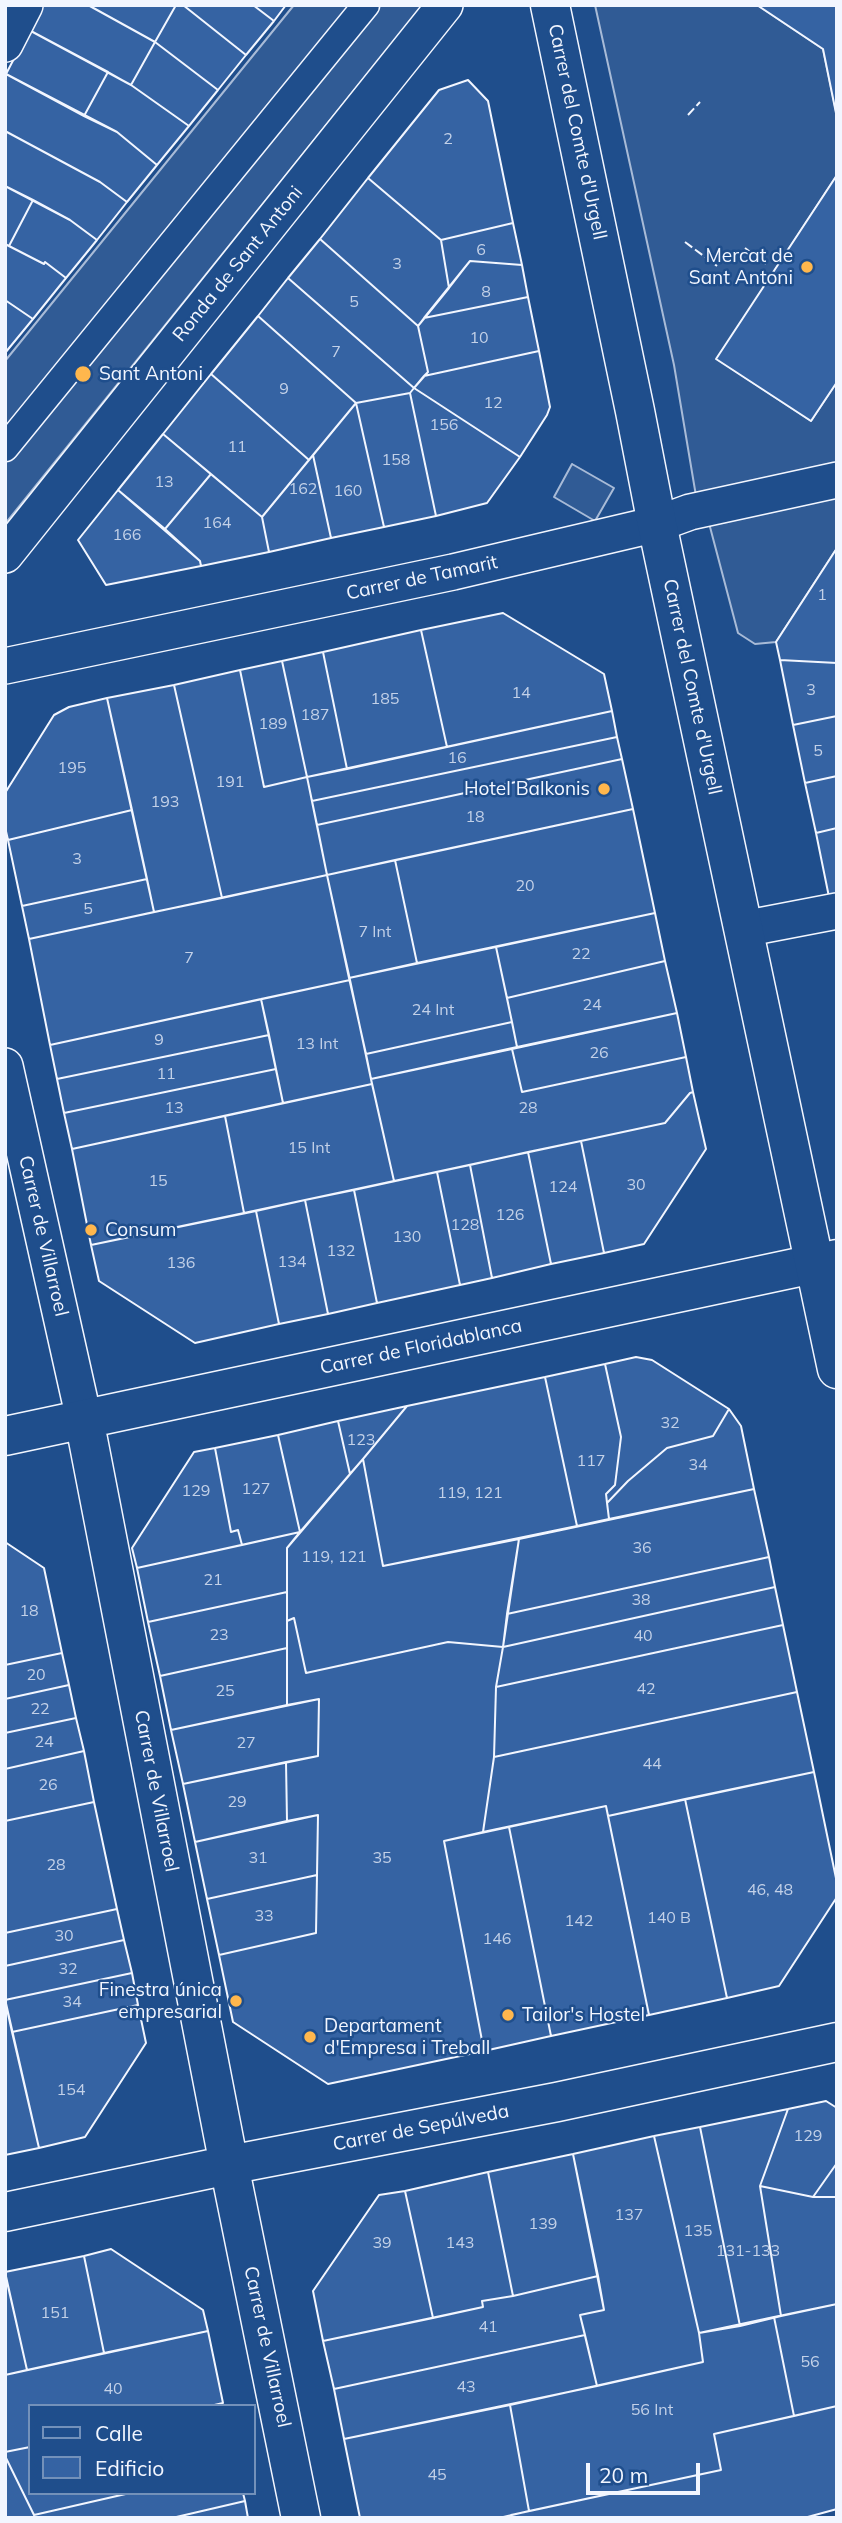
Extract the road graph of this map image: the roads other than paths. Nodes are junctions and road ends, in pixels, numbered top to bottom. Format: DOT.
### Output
graph roads {
  1 [pos="25,5"];
  2 [pos="366,5"];
  3 [pos="445,5"];
  4 [pos="550,5"];
  5 [pos="5,44"];
  6 [pos="5,449"];
  7 [pos="837,480"];
  8 [pos="657,524"];
  9 [pos="5,555"];
  10 [pos="5,666"];
  11 [pos="837,911"];
  12 [pos="743,929"];
  13 [pos="5,1066"];
  14 [pos="825,1261"];
  15 [pos="837,1368"];
  16 [pos="84,1419"];
  17 [pos="5,1436"];
  18 [pos="837,2042"];
  19 [pos="229,2165"];
  20 [pos="5,2212"];
  21 [pos="302,2518"];
  1 -- 5 [label="street"];
  2 -- 6 [label="street"];
  3 -- 9 [label="street, Ronda de Sant Antoni"];
  4 -- 8 [label="street, Carrer del Comte d'Urgell"];
  7 -- 8 [label="street, Carrer de Tamarit"];
  8 -- 10 [label="street, Carrer de Tamarit"];
  8 -- 12 [label="street, Carrer del Comte d'Urgell"];
  11 -- 12 [label="street"];
  12 -- 14 [label="street, Carrer del Comte d'Urgell"];
  13 -- 16 [label="street, Carrer de Villarroel"];
  14 -- 15 [label="street, Carrer del Comte d'Urgell"];
  14 -- 16 [label="street, Carrer de Floridablanca"];
  16 -- 17 [label="street, Carrer de Floridablanca"];
  16 -- 19 [label="street, Carrer de Villarroel"];
  18 -- 19 [label="street, Carrer de Sepúlveda"];
  19 -- 20 [label="street, Carrer de Sepúlveda"];
  19 -- 21 [label="street, Carrer de Villarroel"];
}
